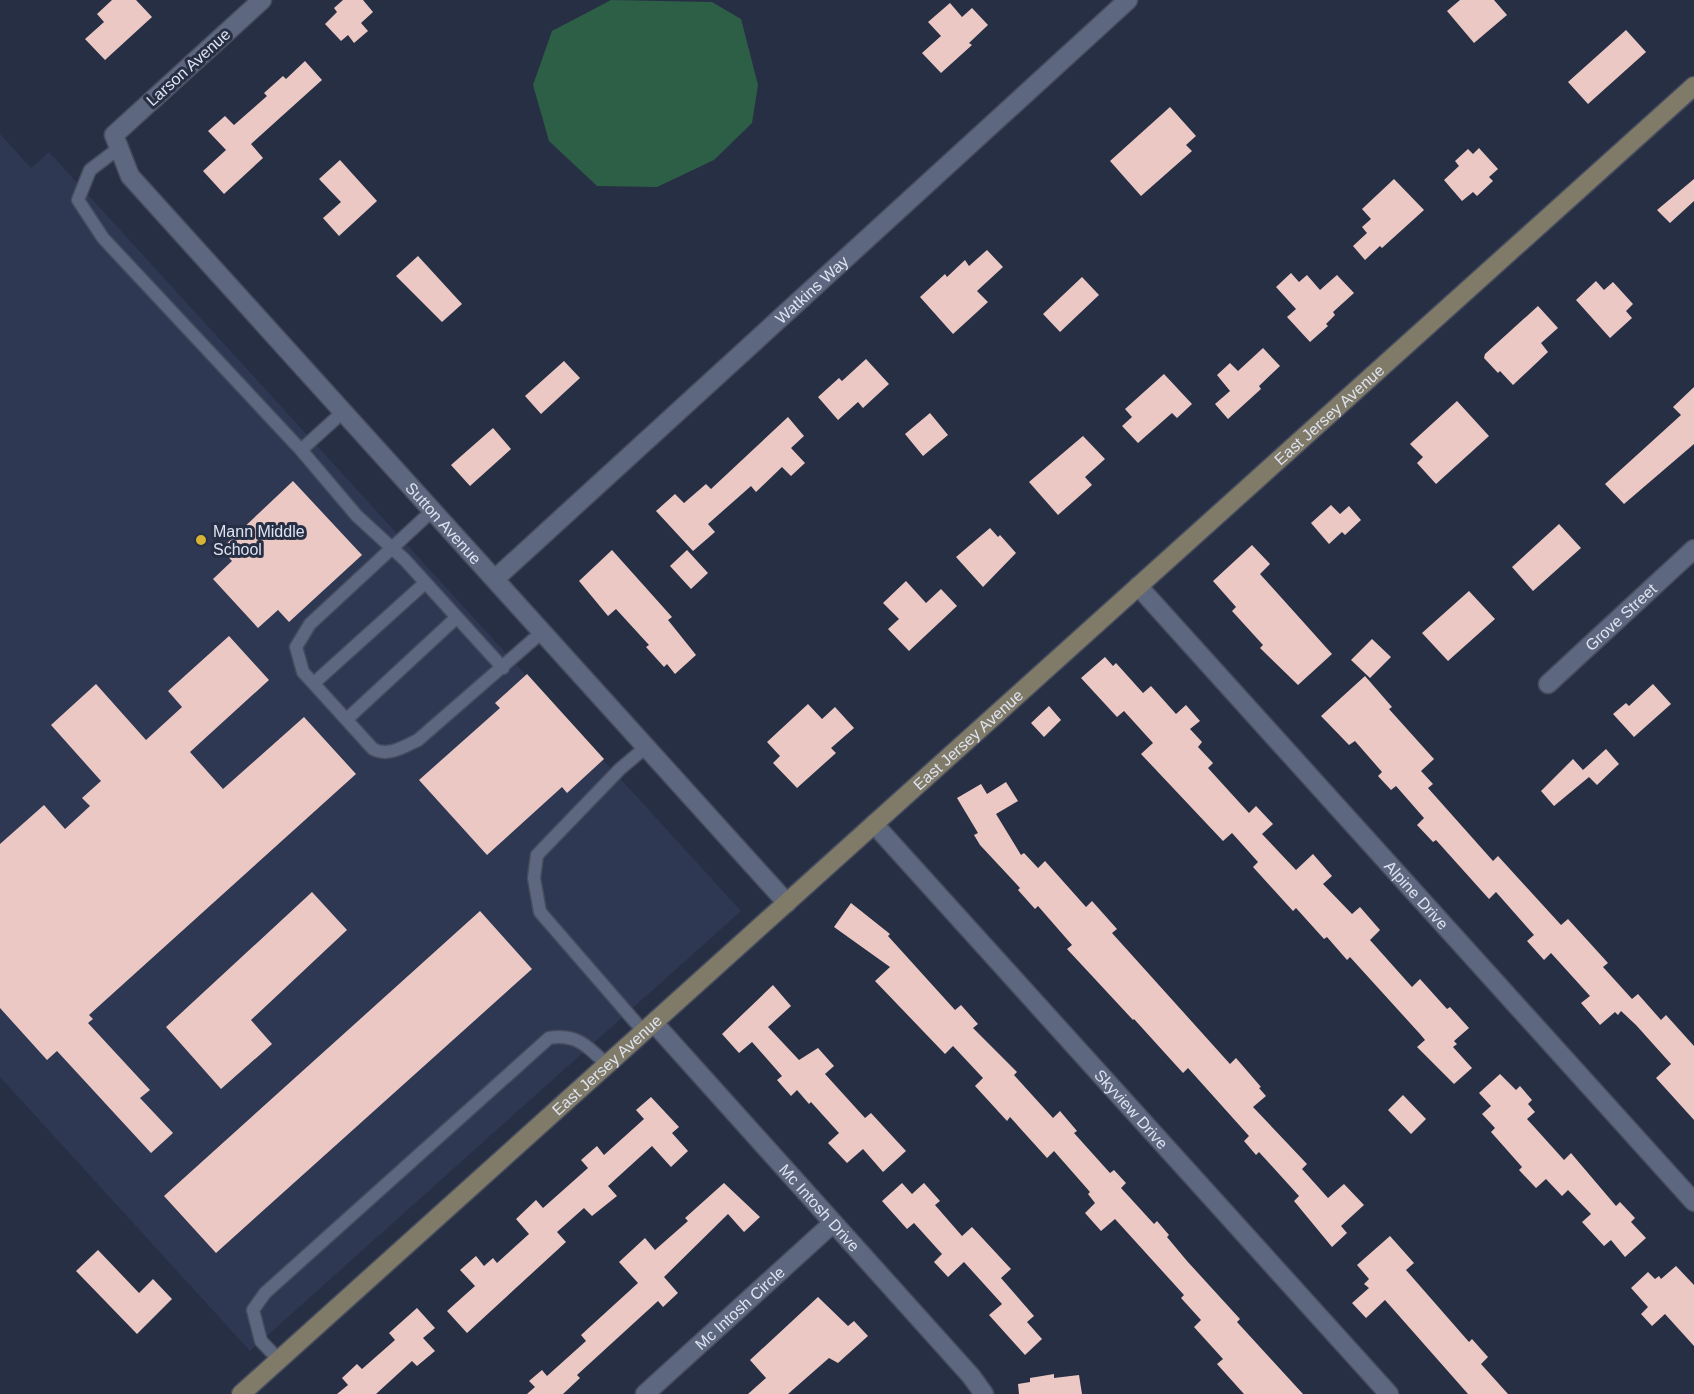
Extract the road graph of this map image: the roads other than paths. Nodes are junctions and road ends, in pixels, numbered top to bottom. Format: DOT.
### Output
graph roads {
  1 [pos="262,0"];
  2 [pos="1128,0"];
  3 [pos="1694,86"];
  4 [pos="116,142"];
  5 [pos="344,411"];
  6 [pos="301,450"];
  7 [pos="433,510"];
  8 [pos="391,548"];
  9 [pos="1694,549"];
  10 [pos="495,579"];
  11 [pos="425,583"];
  12 [pos="1138,586"];
  13 [pos="456,618"];
  14 [pos="542,632"];
  15 [pos="503,668"];
  16 [pos="314,683"];
  17 [pos="1548,684"];
  18 [pos="347,719"];
  19 [pos="646,747"];
  20 [pos="874,824"];
  21 [pos="787,903"];
  22 [pos="649,1027"];
  23 [pos="607,1065"];
  24 [pos="1694,1202"];
  25 [pos="833,1223"];
  26 [pos="279,1360"];
  27 [pos="241,1394"];
  28 [pos="645,1394"];
  29 [pos="984,1394"];
  30 [pos="1389,1394"];
  1 -- 4 [label="street, Larson Avenue"];
  2 -- 10 [label="street, Watkins Way"];
  3 -- 12 [label="street, East Jersey Avenue"];
  4 -- 5 [label="street, Sutton Avenue"];
  4 -- 6 [label="lane"];
  5 -- 6 [label="lane"];
  5 -- 7 [label="street, Sutton Avenue"];
  6 -- 8 [label="lane"];
  7 -- 8 [label="lane"];
  7 -- 10 [label="street, Sutton Avenue"];
  8 -- 11 [label="lane"];
  8 -- 16 [label="lane"];
  9 -- 17 [label="street, Grove Street"];
  10 -- 14 [label="street, Sutton Avenue"];
  11 -- 13 [label="lane"];
  11 -- 16 [label="lane"];
  12 -- 20 [label="street, East Jersey Avenue"];
  12 -- 24 [label="street, Alpine Drive"];
  13 -- 15 [label="lane"];
  13 -- 18 [label="lane"];
  14 -- 15 [label="lane"];
  14 -- 19 [label="street, Sutton Avenue"];
  15 -- 18 [label="lane"];
  16 -- 18 [label="lane"];
  19 -- 21 [label="street, Sutton Avenue"];
  19 -- 22 [label="lane"];
  20 -- 21 [label="street, East Jersey Avenue"];
  20 -- 30 [label="street, Skyview Drive"];
  21 -- 22 [label="street, East Jersey Avenue"];
  22 -- 23 [label="street, East Jersey Avenue"];
  22 -- 25 [label="street, Mc Intosh Drive"];
  23 -- 26 [label="street, East Jersey Avenue"];
  23 -- 26 [label="lane"];
  25 -- 28 [label="street, Mc Intosh Circle"];
  25 -- 29 [label="street, Mc Intosh Drive"];
  26 -- 27 [label="street, East Jersey Avenue"];
}
